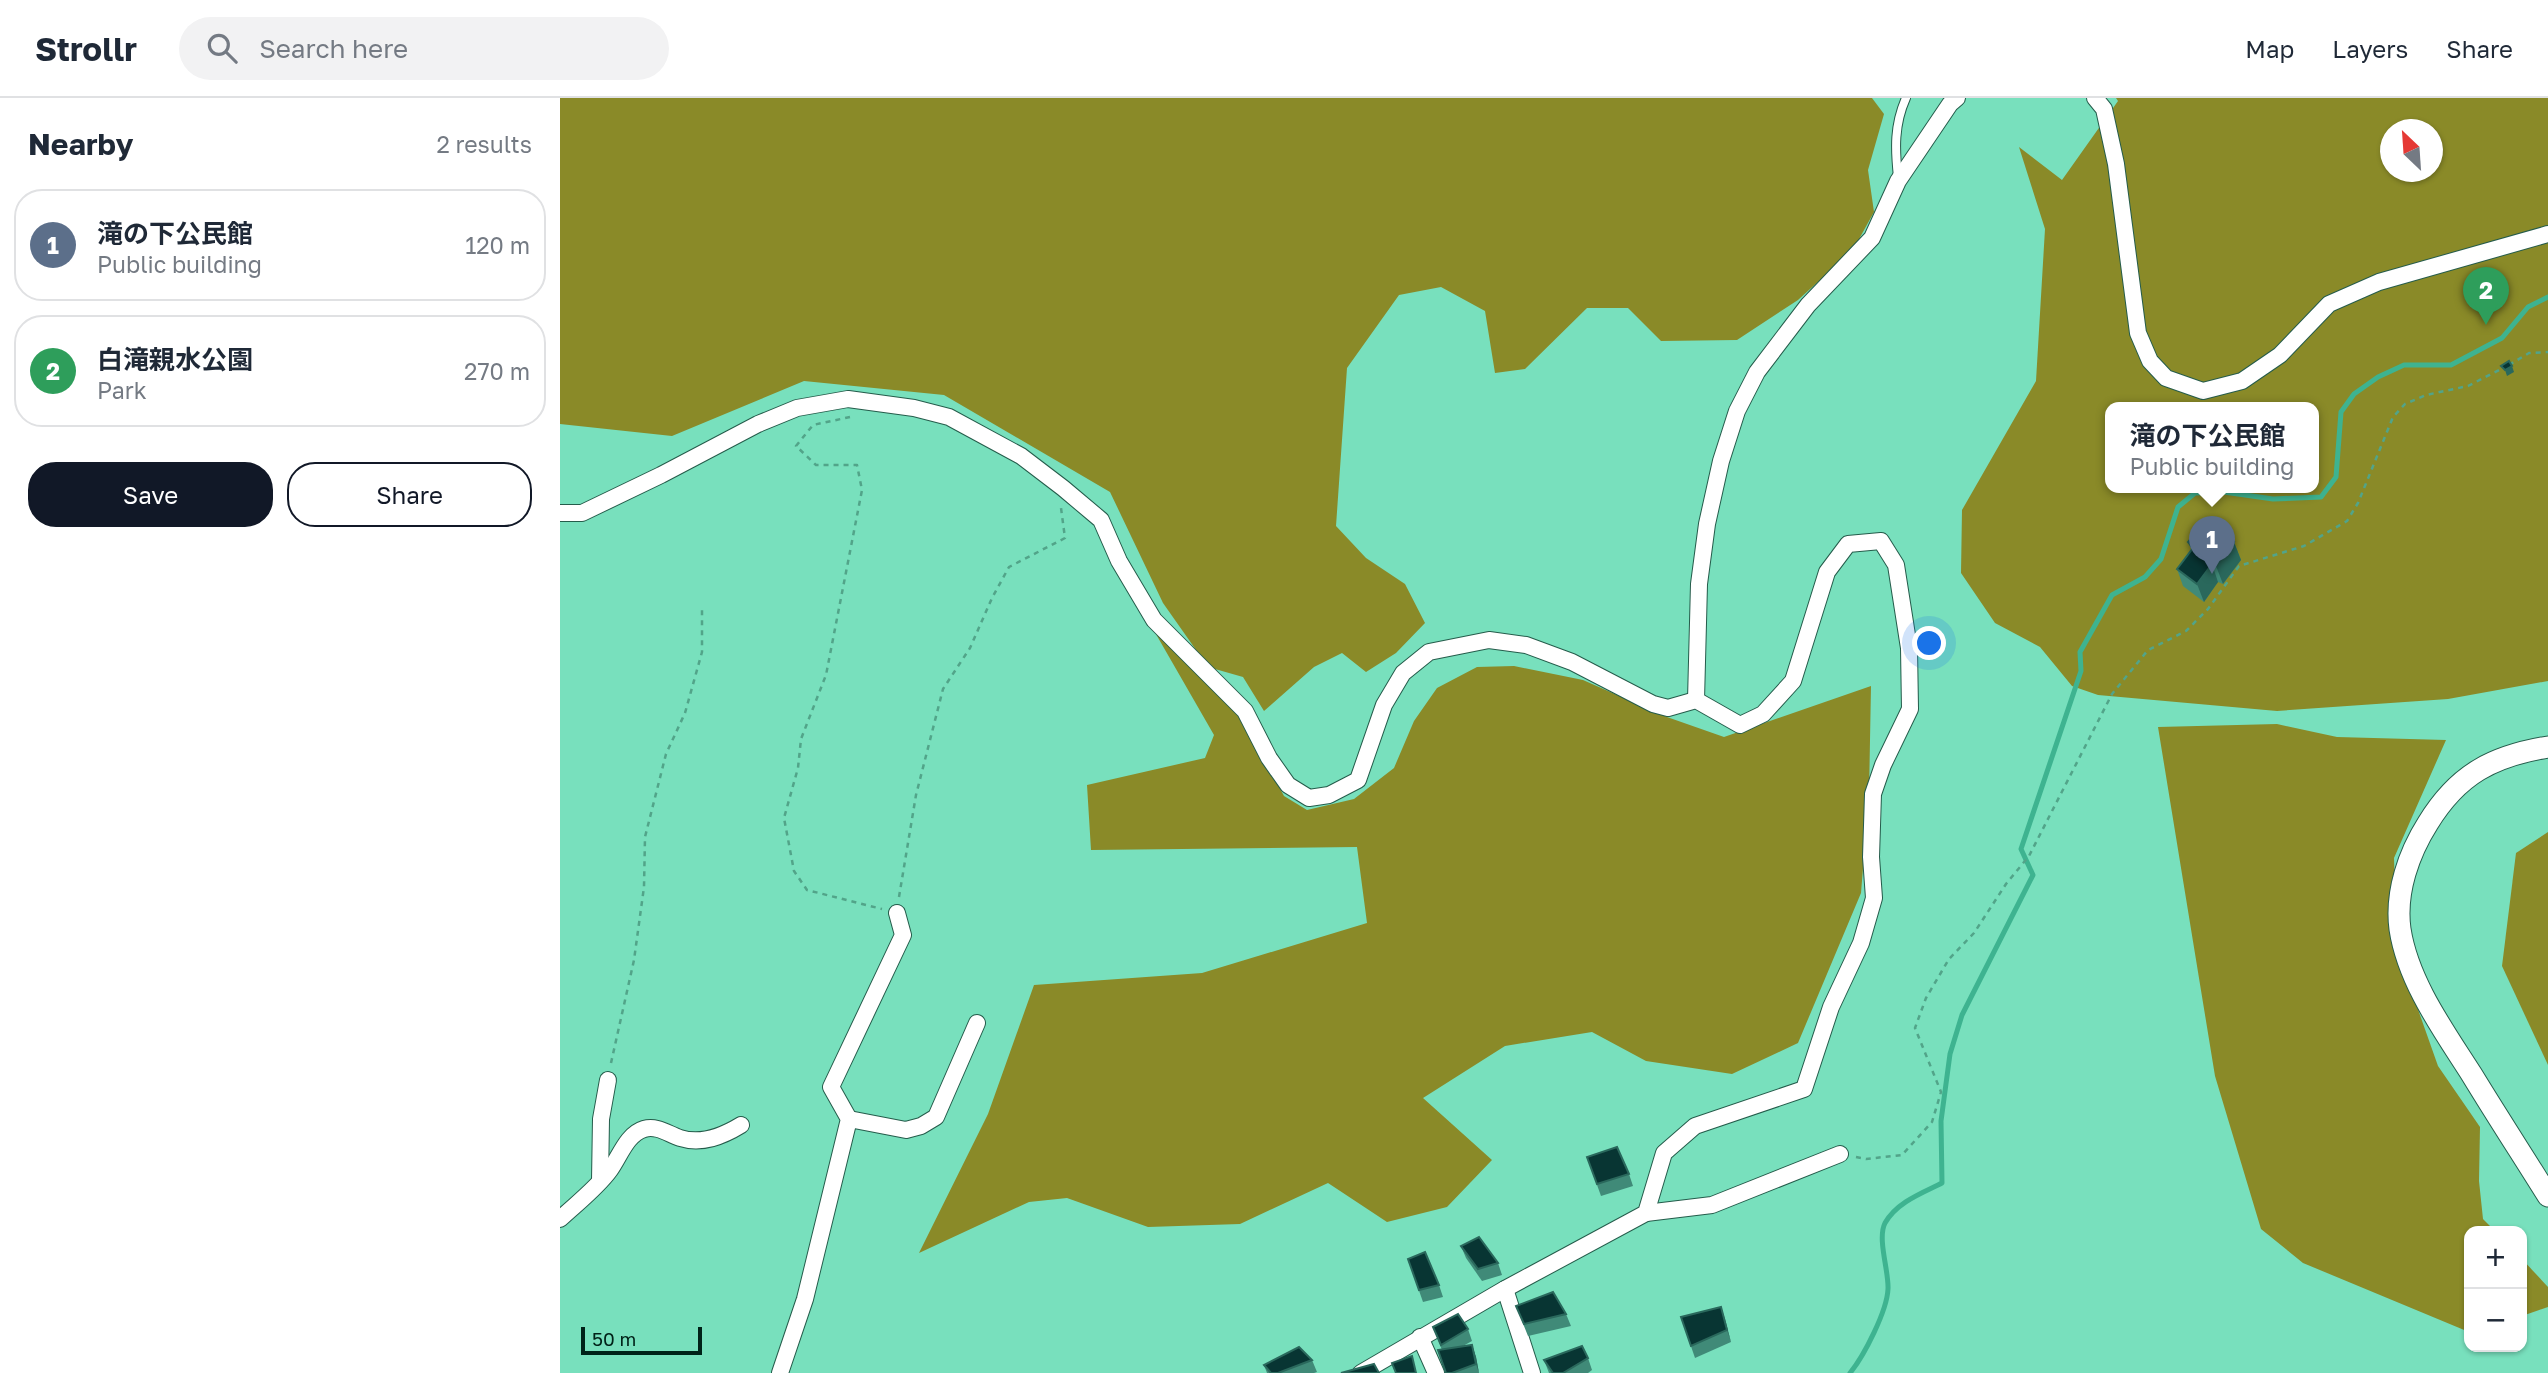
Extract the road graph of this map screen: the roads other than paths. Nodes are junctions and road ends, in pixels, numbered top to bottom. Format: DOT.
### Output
graph roads {
  1 [pos="1906,98"];
  2 [pos="1957,98"];
  3 [pos="2095,98"];
  4 [pos="1898,181"];
  5 [pos="2548,234"];
  6 [pos="560,513"];
  7 [pos="1696,700"];
  8 [pos="2548,747"];
  9 [pos="897,913"];
  10 [pos="976,1023"];
  11 [pos="608,1080"];
  12 [pos="849,1119"];
  13 [pos="741,1125"];
  14 [pos="1840,1154"];
  15 [pos="600,1181"];
  16 [pos="2548,1196"];
  17 [pos="1646,1213"];
  18 [pos="560,1219"];
  19 [pos="1505,1289"];
  20 [pos="1420,1337"];
  21 [pos="779,1373"];
  22 [pos="1361,1373"];
  23 [pos="1436,1373"];
  24 [pos="1532,1373"];
  1 -- 4 [label="lane"];
  2 -- 4 [label="street"];
  3 -- 5 [label="street"];
  4 -- 7 [label="street"];
  6 -- 7 [label="street"];
  7 -- 17 [label="street"];
  8 -- 16 [label="street"];
  9 -- 12 [label="street"];
  10 -- 12 [label="street"];
  11 -- 15 [label="street"];
  12 -- 21 [label="street"];
  13 -- 15 [label="street"];
  14 -- 17 [label="street"];
  15 -- 18 [label="street"];
  17 -- 19 [label="street"];
  19 -- 20 [label="street"];
  19 -- 24 [label="street"];
  20 -- 22 [label="street"];
  20 -- 23 [label="street"];
}
